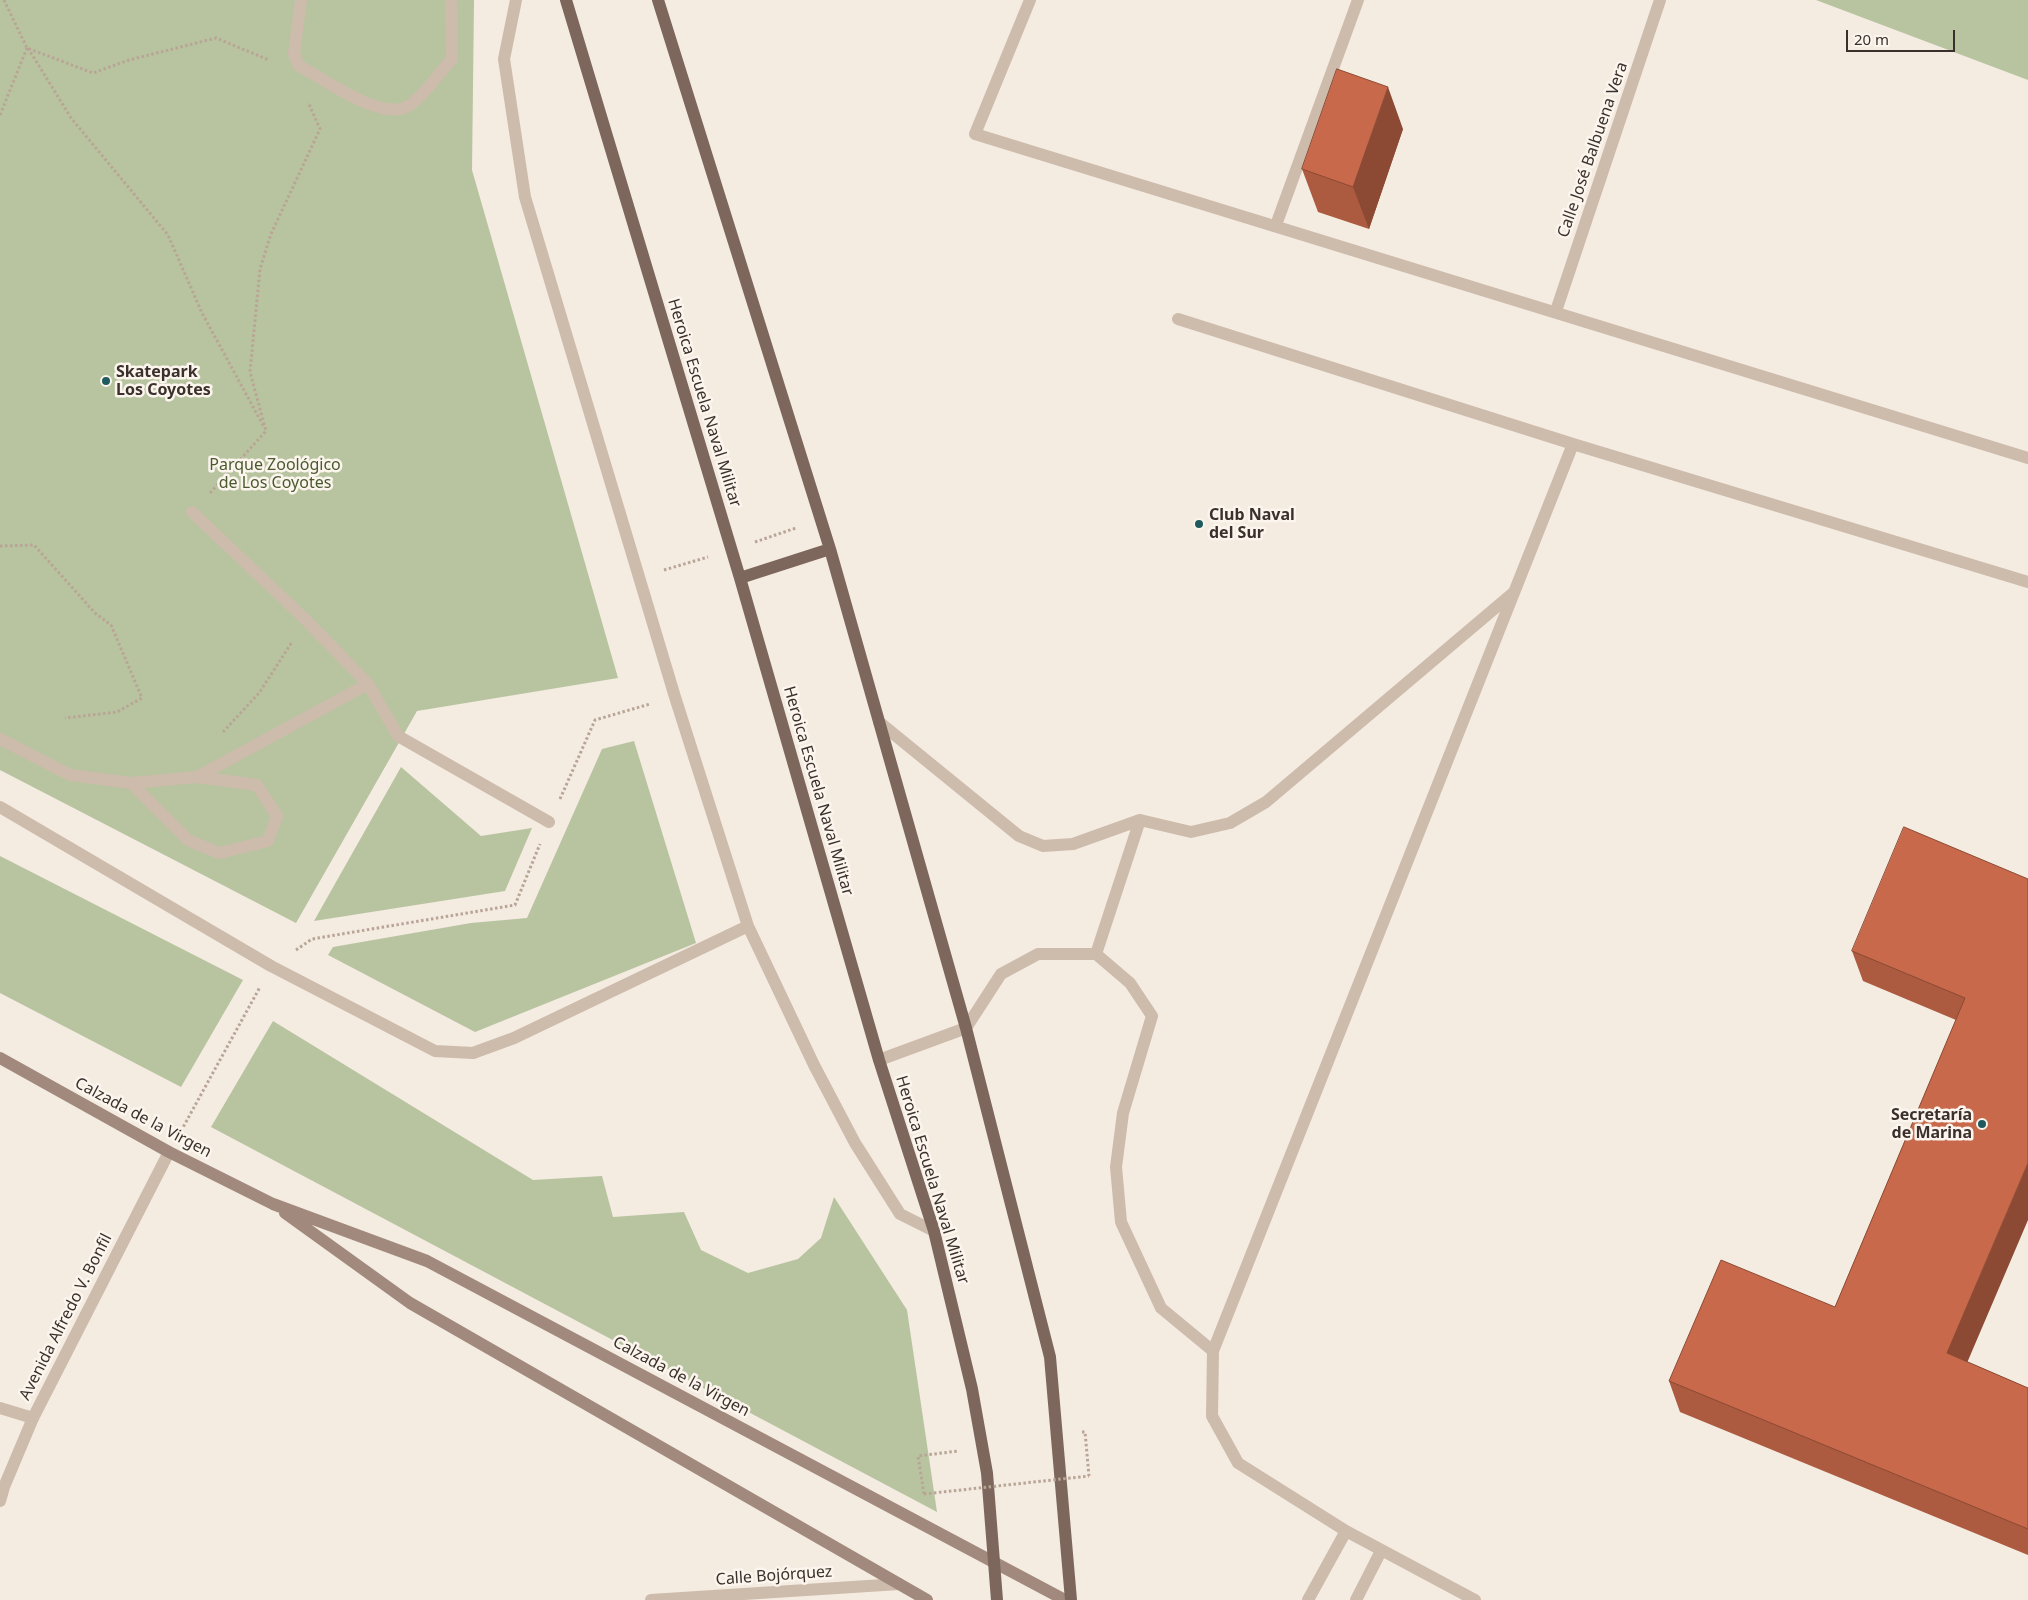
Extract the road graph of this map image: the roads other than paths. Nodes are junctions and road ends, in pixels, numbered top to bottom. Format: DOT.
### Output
graph roads {
  1 [pos="302,0"];
  2 [pos="516,0"];
  3 [pos="566,0"];
  4 [pos="658,0"];
  5 [pos="1030,0"];
  6 [pos="1358,0"];
  7 [pos="1660,0"];
  8 [pos="451,2"];
  9 [pos="1276,225"];
  10 [pos="1556,311"];
  11 [pos="1178,319"];
  12 [pos="1573,444"];
  13 [pos="2028,458"];
  14 [pos="192,512"];
  15 [pos="830,549"];
  16 [pos="740,578"];
  17 [pos="2028,582"];
  18 [pos="1515,591"];
  19 [pos="368,684"];
  20 [pos="879,722"];
  21 [pos="0,739"];
  22 [pos="197,777"];
  23 [pos="131,783"];
  24 [pos="0,806"];
  25 [pos="1140,820"];
  26 [pos="549,822"];
  27 [pos="748,926"];
  28 [pos="1096,954"];
  29 [pos="966,1028"];
  30 [pos="0,1058"];
  31 [pos="879,1060"];
  32 [pos="169,1152"];
  33 [pos="273,1204"];
  34 [pos="934,1232"];
  35 [pos="1213,1351"];
  36 [pos="0,1408"];
  37 [pos="33,1418"];
  38 [pos="0,1501"];
  39 [pos="1346,1531"];
  40 [pos="1381,1551"];
  41 [pos="994,1561"];
  42 [pos="899,1584"];
  43 [pos="651,1600"];
  44 [pos="927,1600"];
  45 [pos="997,1600"];
  46 [pos="1065,1600"];
  47 [pos="1071,1600"];
  48 [pos="1308,1600"];
  49 [pos="1356,1600"];
  50 [pos="1475,1600"];
  1 -- 8 [label="street"];
  2 -- 27 [label="street"];
  3 -- 16 [label="main road, Heroica Escuela Naval Militar"];
  4 -- 15 [label="main road"];
  5 -- 9 [label="street"];
  6 -- 9 [label="street"];
  7 -- 10 [label="street, Calle José Balbuena Vera"];
  9 -- 10 [label="street"];
  10 -- 13 [label="street"];
  11 -- 12 [label="street"];
  12 -- 17 [label="street"];
  12 -- 18 [label="street"];
  14 -- 19 [label="street"];
  15 -- 16 [label="main road"];
  15 -- 20 [label="main road"];
  16 -- 31 [label="main road, Heroica Escuela Naval Militar"];
  18 -- 25 [label="street"];
  18 -- 35 [label="street"];
  19 -- 22 [label="street"];
  19 -- 26 [label="street"];
  20 -- 25 [label="street"];
  20 -- 29 [label="main road"];
  21 -- 23 [label="street"];
  22 -- 23 [label="street"];
  22 -- 23 [label="street"];
  24 -- 27 [label="street"];
  25 -- 28 [label="street"];
  27 -- 34 [label="street"];
  28 -- 29 [label="street"];
  28 -- 35 [label="street"];
  29 -- 31 [label="street"];
  29 -- 47 [label="main road"];
  30 -- 32 [label="main road, Calzada de la Virgen"];
  31 -- 34 [label="main road, Heroica Escuela Naval Militar"];
  32 -- 33 [label="main road, Calzada de la Virgen"];
  32 -- 37 [label="street, Avenida Alfredo V. Bonfil"];
  33 -- 41 [label="main road, Calzada de la Virgen"];
  33 -- 42 [label="main road, Calzada de la Virgen"];
  34 -- 41 [label="main road, Heroica Escuela Naval Militar"];
  35 -- 39 [label="street"];
  36 -- 37 [label="street"];
  37 -- 38 [label="street, Avenida Alfredo V. Bonfil"];
  39 -- 40 [label="street"];
  39 -- 48 [label="street"];
  40 -- 49 [label="street"];
  40 -- 50 [label="street"];
  41 -- 45 [label="main road, Heroica Escuela Naval Militar"];
  41 -- 46 [label="main road, Calzada de la Virgen"];
  42 -- 43 [label="street, Calle Bojórquez"];
  42 -- 44 [label="main road, Calzada de la Virgen"];
}
